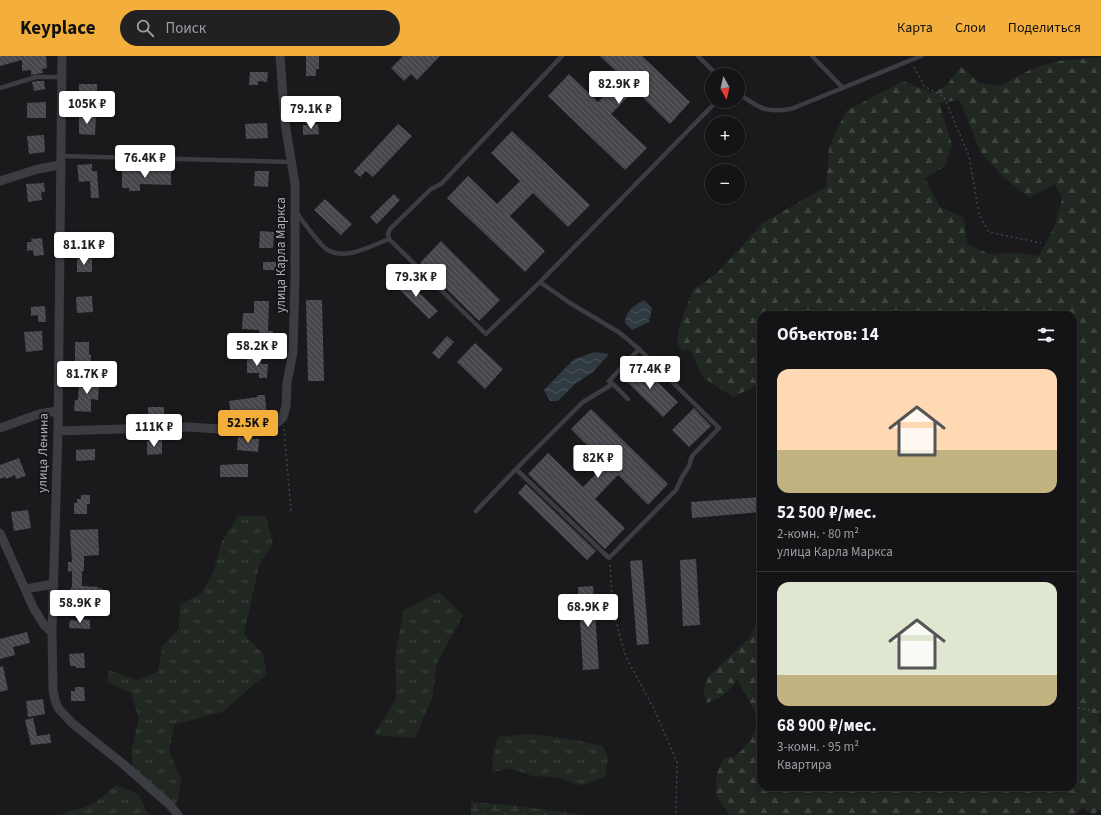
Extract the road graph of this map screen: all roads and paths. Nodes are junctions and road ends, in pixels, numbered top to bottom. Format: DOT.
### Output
graph roads {
  1 [pos="62,56"];
  2 [pos="280,56"];
  3 [pos="562,56"];
  4 [pos="698,56"];
  5 [pos="812,56"];
  6 [pos="921,56"];
  7 [pos="910,60"];
  8 [pos="710,68"];
  9 [pos="61,76"];
  10 [pos="0,88"];
  11 [pos="843,88"];
  12 [pos="745,98"];
  13 [pos="710,108"];
  14 [pos="60,161"];
  15 [pos="292,162"];
  16 [pos="0,181"];
  17 [pos="294,211"];
  18 [pos="389,238"];
  19 [pos="1042,243"];
  20 [pos="540,282"];
  21 [pos="639,348"];
  22 [pos="613,384"];
  23 [pos="628,399"];
  24 [pos="57,411"];
  25 [pos="283,417"];
  26 [pos="0,428"];
  27 [pos="58,432"];
  28 [pos="516,469"];
  29 [pos="291,511"];
  30 [pos="476,511"];
  31 [pos="0,532"];
  32 [pos="609,558"];
  33 [pos="54,584"];
  34 [pos="25,589"];
  35 [pos="52,632"];
  36 [pos="1077,708"];
  37 [pos="1101,712"];
  38 [pos="178,815"];
  39 [pos="676,815"];
  1 -- 9 [label="street, улица Ленина"];
  2 -- 15 [label="street, улица Карла Маркса"];
  3 -- 18 [label="lane"];
  4 -- 8 [label="lane"];
  5 -- 11 [label="lane"];
  6 -- 7 [label="lane"];
  7 -- 11 [label="lane"];
  7 -- 19 [label="path"];
  9 -- 10 [label="lane"];
  9 -- 14 [label="street, улица Ленина"];
  11 -- 12 [label="lane"];
  13 -- 20 [label="lane"];
  14 -- 15 [label="lane"];
  14 -- 16 [label="street"];
  14 -- 24 [label="street, улица Ленина"];
  15 -- 17 [label="street, улица Карла Маркса"];
  17 -- 18 [label="lane"];
  17 -- 25 [label="street, улица Карла Маркса"];
  18 -- 20 [label="lane"];
  20 -- 21 [label="lane"];
  21 -- 22 [label="lane"];
  21 -- 32 [label="lane"];
  22 -- 23 [label="lane"];
  22 -- 28 [label="lane"];
  24 -- 26 [label="street"];
  24 -- 27 [label="street, улица Ленина"];
  25 -- 27 [label="street"];
  25 -- 29 [label="path"];
  27 -- 33 [label="street, улица Ленина"];
  28 -- 30 [label="lane"];
  28 -- 32 [label="lane"];
  31 -- 34 [label="street"];
  32 -- 39 [label="path"];
  33 -- 34 [label="street"];
  33 -- 35 [label="street, улица Ленина"];
  34 -- 35 [label="street"];
  35 -- 38 [label="street, улица Ленина"];
  36 -- 37 [label="path"];
}
